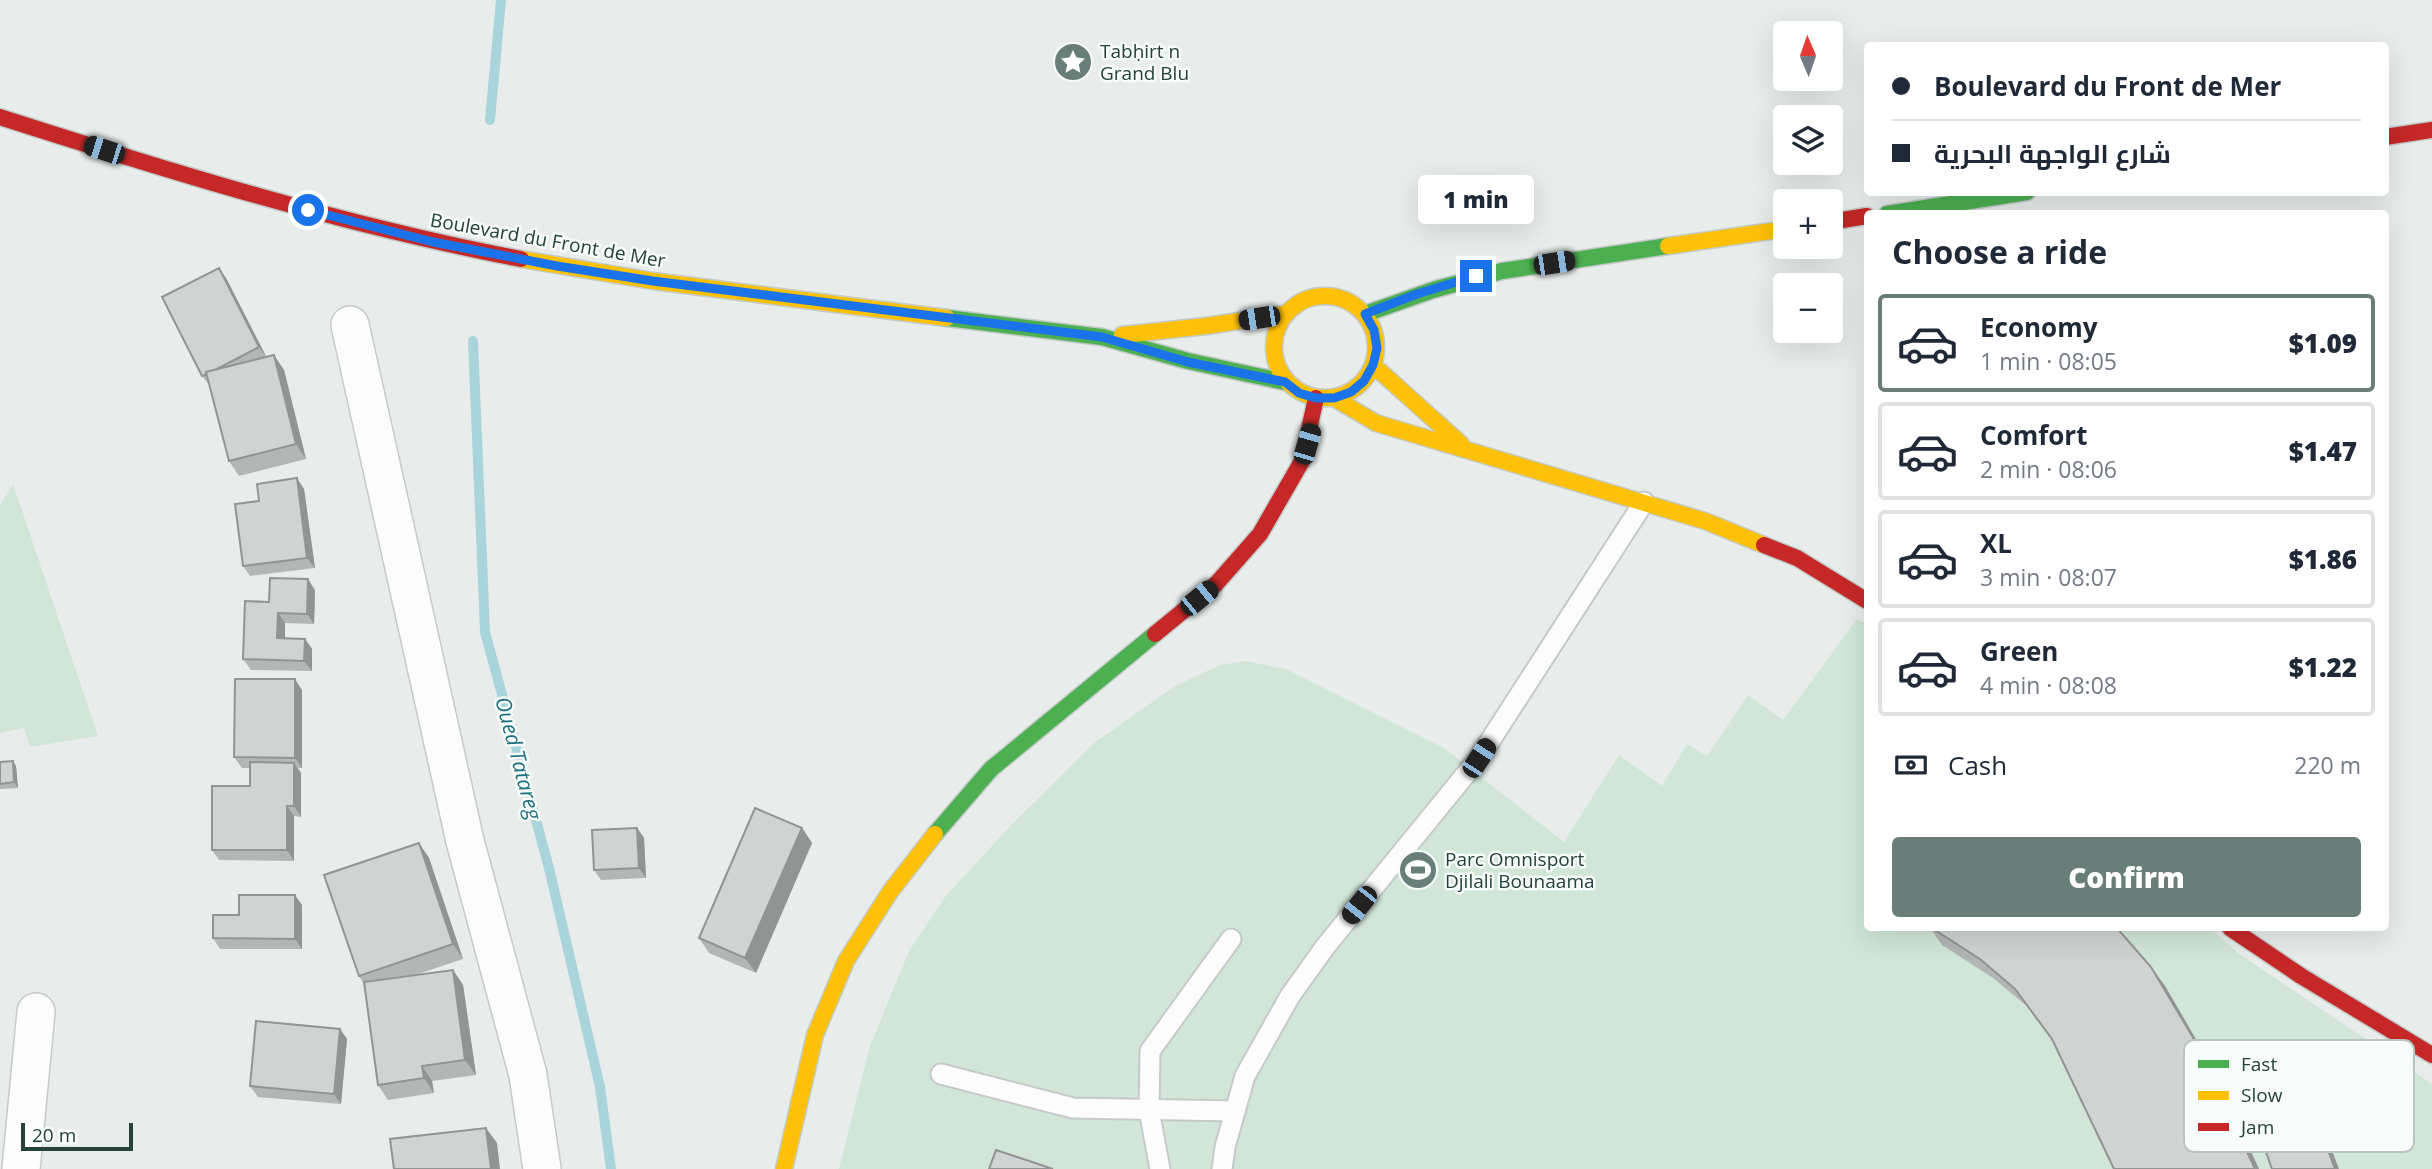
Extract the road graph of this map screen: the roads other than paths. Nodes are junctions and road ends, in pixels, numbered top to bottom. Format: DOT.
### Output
graph roads {
  1 [pos="0,117"];
  2 [pos="2432,130"];
  3 [pos="2389,137"];
  4 [pos="2001,196"];
  5 [pos="1912,210"];
  6 [pos="1864,216"];
  7 [pos="1843,220"];
  8 [pos="1773,231"];
  9 [pos="1284,314"];
  10 [pos="1365,314"];
  11 [pos="350,325"];
  12 [pos="1102,337"];
  13 [pos="1373,365"];
  14 [pos="1285,382"];
  15 [pos="1316,398"];
  16 [pos="1334,398"];
  17 [pos="1468,450"];
  18 [pos="1644,502"];
  19 [pos="1864,599"];
  20 [pos="2234,931"];
  21 [pos="1231,939"];
  22 [pos="36,1012"];
  23 [pos="2407,1040"];
  24 [pos="2414,1044"];
  25 [pos="2432,1055"];
  26 [pos="941,1074"];
  27 [pos="1149,1110"];
  28 [pos="1235,1111"];
  29 [pos="21,1169"];
  30 [pos="542,1169"];
  31 [pos="784,1169"];
  32 [pos="1160,1169"];
  33 [pos="1222,1169"];
  1 -- 12 [label="main road, Boulevard du Front de Mer"];
  2 -- 3 [label="main road"];
  4 -- 5 [label="main road"];
  6 -- 7 [label="main road"];
  8 -- 10 [label="main road"];
  9 -- 10 [label="main road"];
  9 -- 12 [label="main road"];
  9 -- 14 [label="main road"];
  10 -- 13 [label="main road"];
  11 -- 30 [label="street"];
  12 -- 14 [label="main road"];
  13 -- 16 [label="main road"];
  13 -- 17 [label="main road"];
  14 -- 15 [label="main road"];
  15 -- 16 [label="main road"];
  15 -- 31 [label="main road"];
  16 -- 17 [label="main road"];
  17 -- 18 [label="main road"];
  18 -- 19 [label="main road"];
  18 -- 28 [label="lane"];
  20 -- 23 [label="main road"];
  21 -- 27 [label="lane"];
  22 -- 29 [label="street"];
  24 -- 25 [label="main road"];
  26 -- 27 [label="lane"];
  27 -- 28 [label="lane"];
  27 -- 32 [label="lane"];
  28 -- 33 [label="lane"];
}
